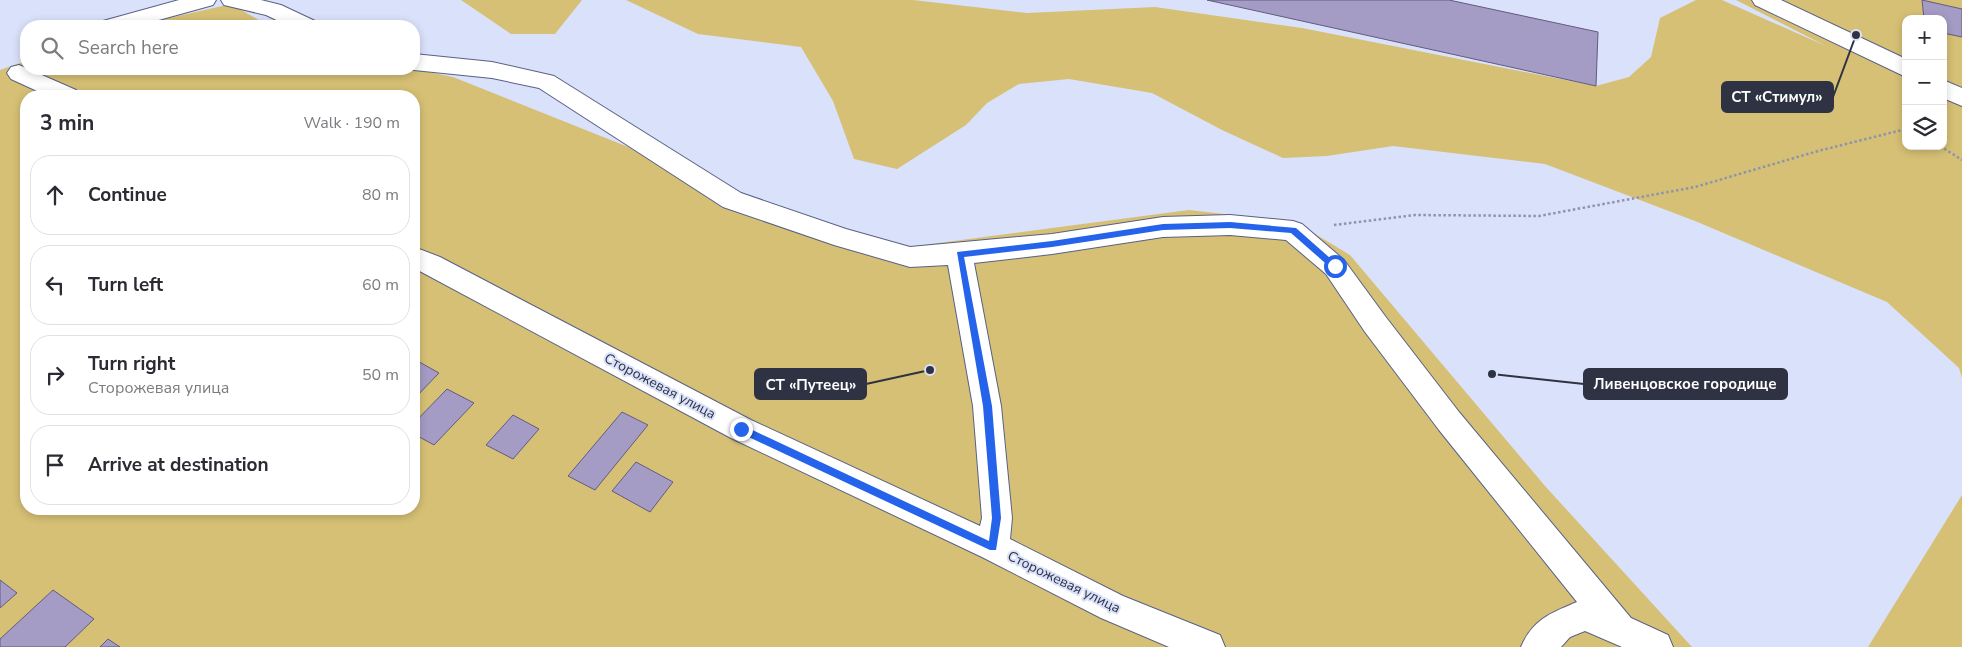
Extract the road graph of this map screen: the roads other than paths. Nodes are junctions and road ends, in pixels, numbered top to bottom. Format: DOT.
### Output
graph roads {
  1 [pos="204,0"];
  2 [pos="232,0"];
  3 [pos="1763,0"];
  4 [pos="132,20"];
  5 [pos="294,20"];
  6 [pos="420,63"];
  7 [pos="1902,67"];
  8 [pos="15,75"];
  9 [pos="53,90"];
  10 [pos="1947,90"];
  11 [pos="1962,98"];
  12 [pos="959,254"];
  13 [pos="420,260"];
  14 [pos="993,547"];
  15 [pos="1620,630"];
  16 [pos="1208,647"];
  17 [pos="1538,647"];
  18 [pos="1656,647"];
  1 -- 4 [label="street"];
  2 -- 5 [label="street"];
  3 -- 7 [label="street"];
  6 -- 12 [label="street"];
  8 -- 9 [label="street"];
  10 -- 11 [label="street"];
  12 -- 14 [label="street"];
  12 -- 15 [label="street"];
  13 -- 14 [label="street, Сторожевая улица"];
  14 -- 16 [label="street, Сторожевая улица"];
  15 -- 17 [label="street"];
  15 -- 18 [label="street"];
}
